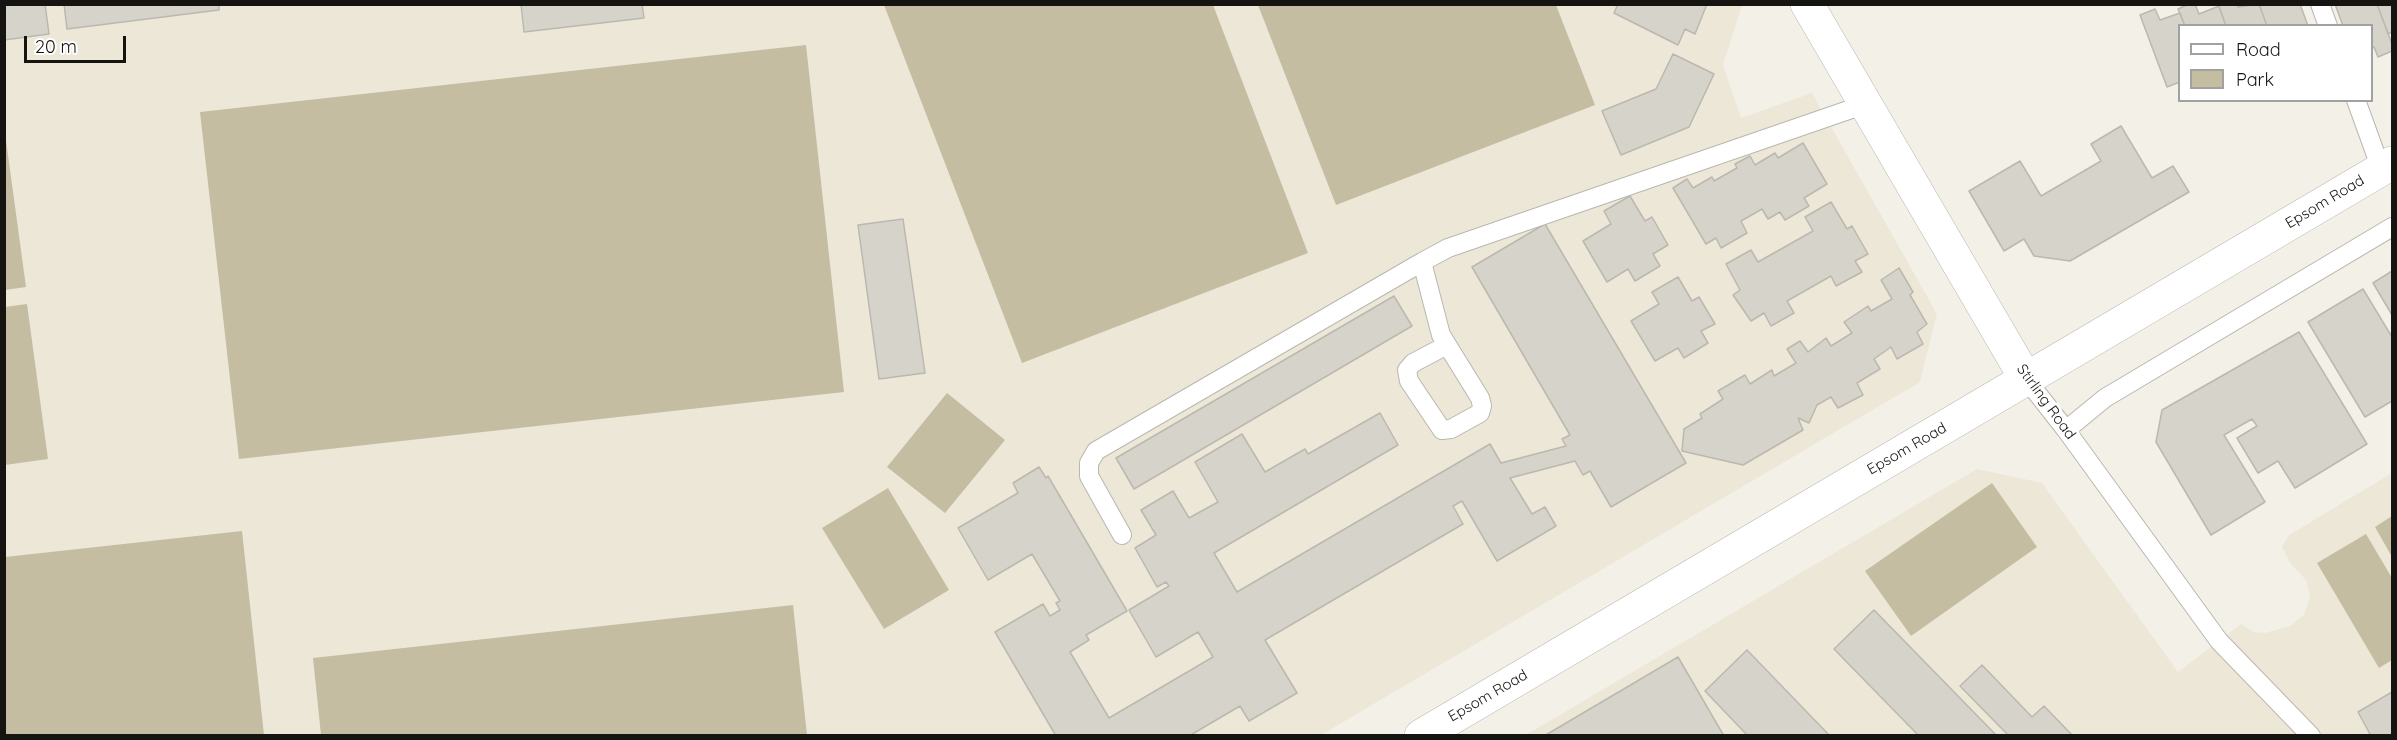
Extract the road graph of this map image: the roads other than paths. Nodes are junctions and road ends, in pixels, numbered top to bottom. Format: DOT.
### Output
graph roads {
  1 [pos="1807,4"];
  2 [pos="2320,4"];
  3 [pos="2327,24"];
  4 [pos="2357,102"];
  5 [pos="1866,104"];
  6 [pos="2387,166"];
  7 [pos="2392,227"];
  8 [pos="1422,262"];
  9 [pos="1447,345"];
  10 [pos="2026,379"];
  11 [pos="2066,430"];
  12 [pos="1122,535"];
  13 [pos="1421,735"];
  14 [pos="2311,735"];
  1 -- 5 [label="street, Stirling Road"];
  2 -- 3 [label="lane"];
  4 -- 6 [label="lane"];
  5 -- 8 [label="lane"];
  5 -- 10 [label="street, Stirling Road"];
  6 -- 10 [label="street, Epsom Road"];
  7 -- 11 [label="lane"];
  8 -- 9 [label="lane"];
  8 -- 12 [label="lane"];
  9 -- 9 [label="lane"];
  10 -- 11 [label="lane, Stirling Road"];
  10 -- 13 [label="street, Epsom Road"];
  11 -- 14 [label="lane, Stirling Road"];
}
